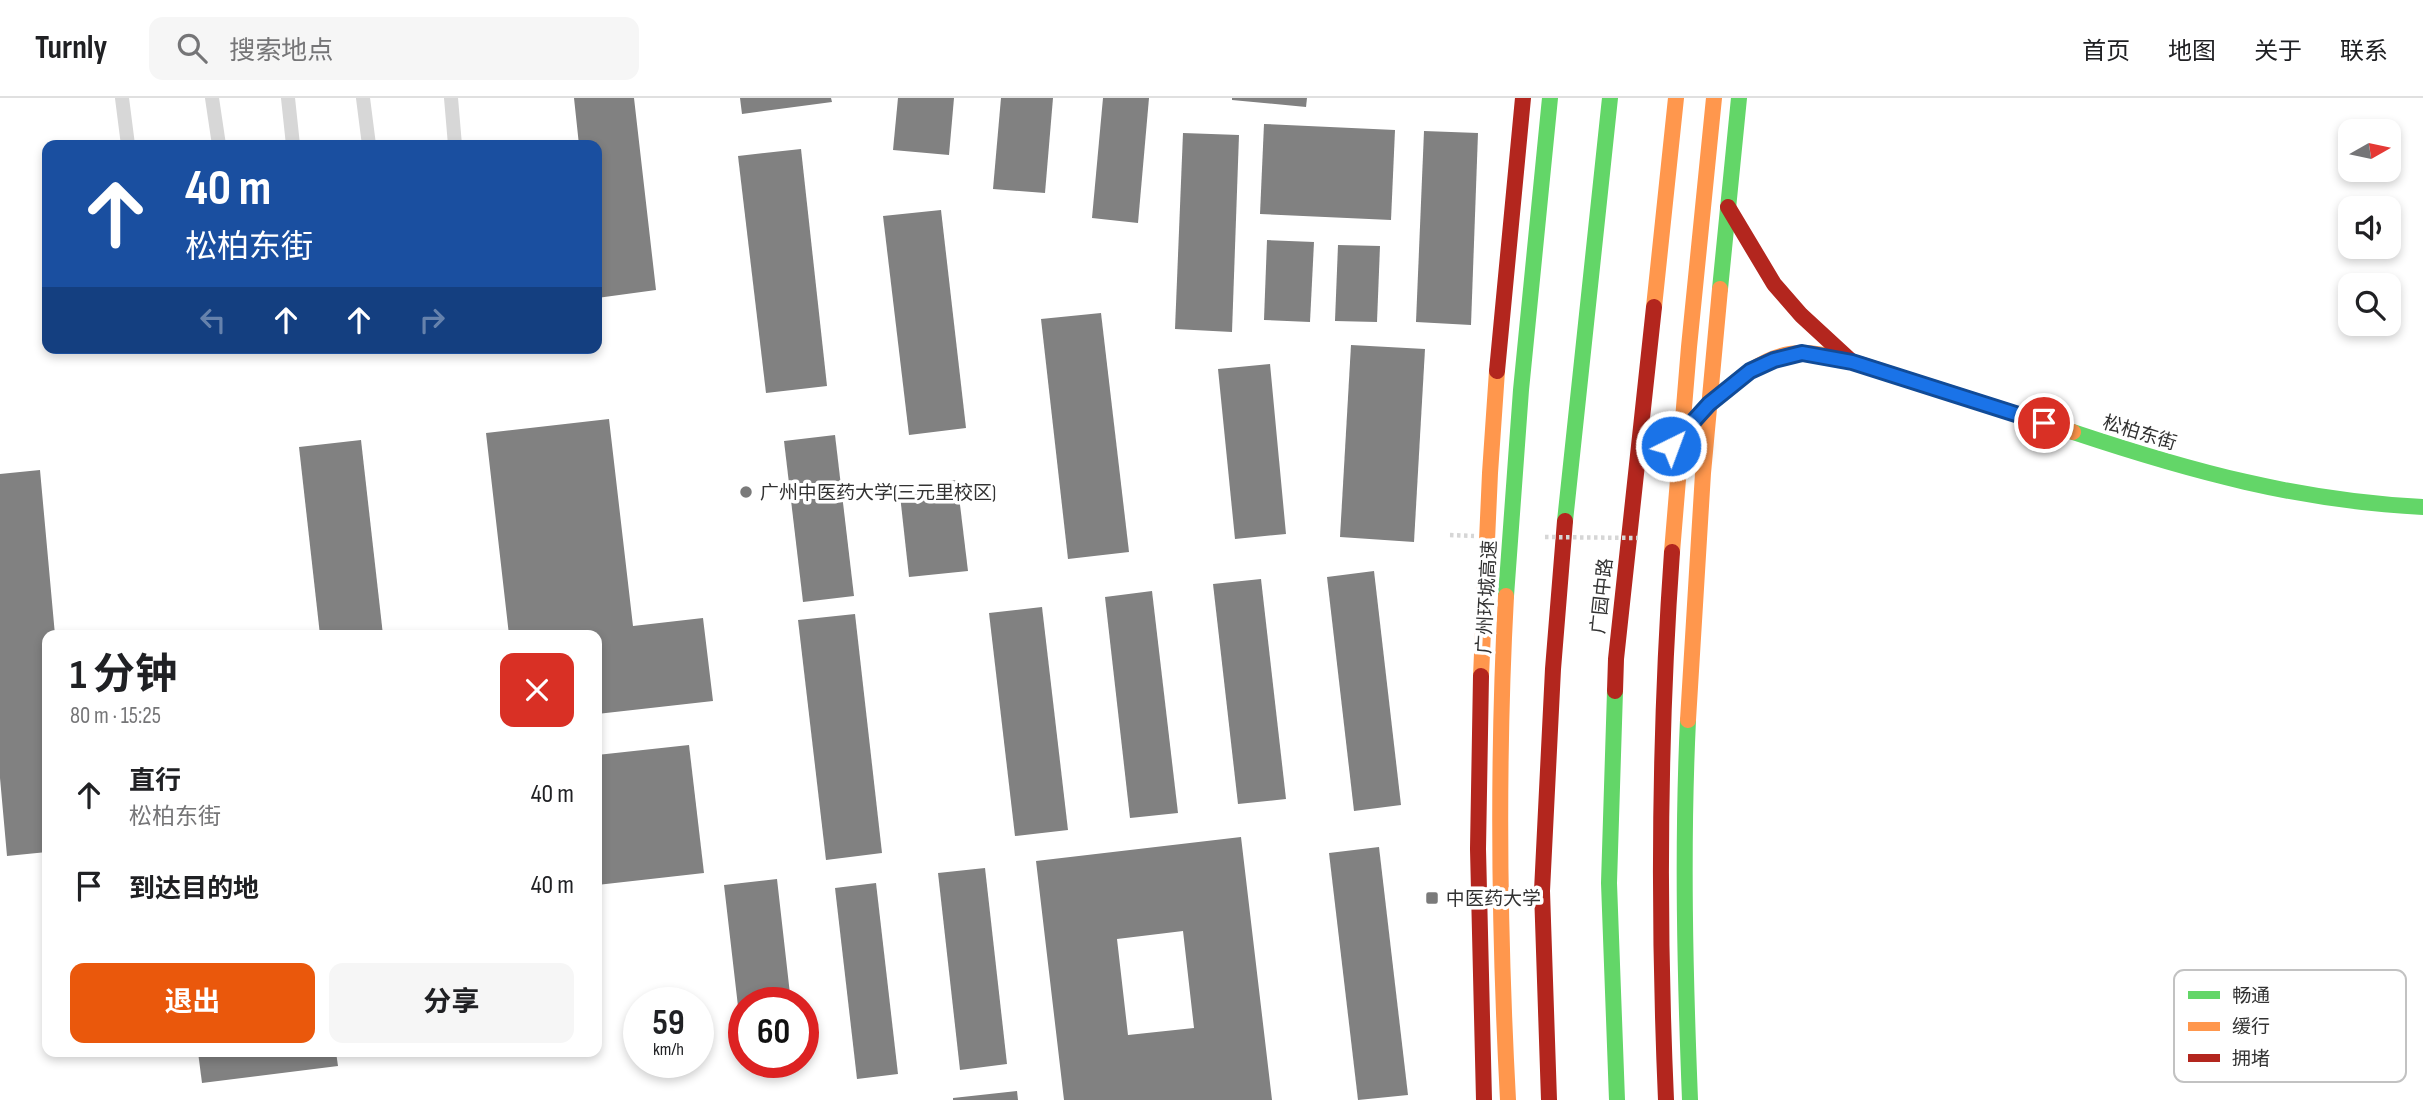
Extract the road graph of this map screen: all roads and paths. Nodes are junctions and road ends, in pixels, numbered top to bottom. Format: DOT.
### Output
graph roads {
  1 [pos="122,98"];
  2 [pos="212,98"];
  3 [pos="288,98"];
  4 [pos="363,98"];
  5 [pos="451,98"];
  6 [pos="1523,98"];
  7 [pos="1550,98"];
  8 [pos="1610,98"];
  9 [pos="1676,98"];
  10 [pos="1714,98"];
  11 [pos="1739,98"];
  12 [pos="1696,121"];
  13 [pos="127,140"];
  14 [pos="218,140"];
  15 [pos="292,140"];
  16 [pos="368,140"];
  17 [pos="455,140"];
  18 [pos="1728,207"];
  19 [pos="1852,362"];
  20 [pos="1709,404"];
  21 [pos="1633,487"];
  22 [pos="2423,507"];
  23 [pos="1450,535"];
  24 [pos="1477,536"];
  25 [pos="1544,537"];
  26 [pos="1639,538"];
  27 [pos="1484,1100"];
  28 [pos="1508,1100"];
  29 [pos="1549,1100"];
  30 [pos="1617,1100"];
  31 [pos="1666,1100"];
  32 [pos="1690,1100"];
  1 -- 13 [label="lane"];
  2 -- 14 [label="lane"];
  3 -- 15 [label="lane"];
  4 -- 16 [label="lane"];
  5 -- 17 [label="lane"];
  6 -- 27 [label="main road"];
  7 -- 28 [label="main road, 广州环城高速, bridge"];
  8 -- 29 [label="main road"];
  9 -- 21 [label="main road, 广园中路"];
  10 -- 31 [label="main road, bridge"];
  11 -- 18 [label="main road"];
  12 -- 18 [label="main road"];
  18 -- 19 [label="main road"];
  18 -- 20 [label="main road"];
  19 -- 20 [label="main road, 松柏东街"];
  19 -- 22 [label="main road, 松柏东街"];
  20 -- 21 [label="main road, 松柏东街"];
  20 -- 32 [label="main road"];
  21 -- 30 [label="main road, 广园中路"];
  23 -- 24 [label="path, bridge"];
  25 -- 26 [label="path, bridge"];
}
